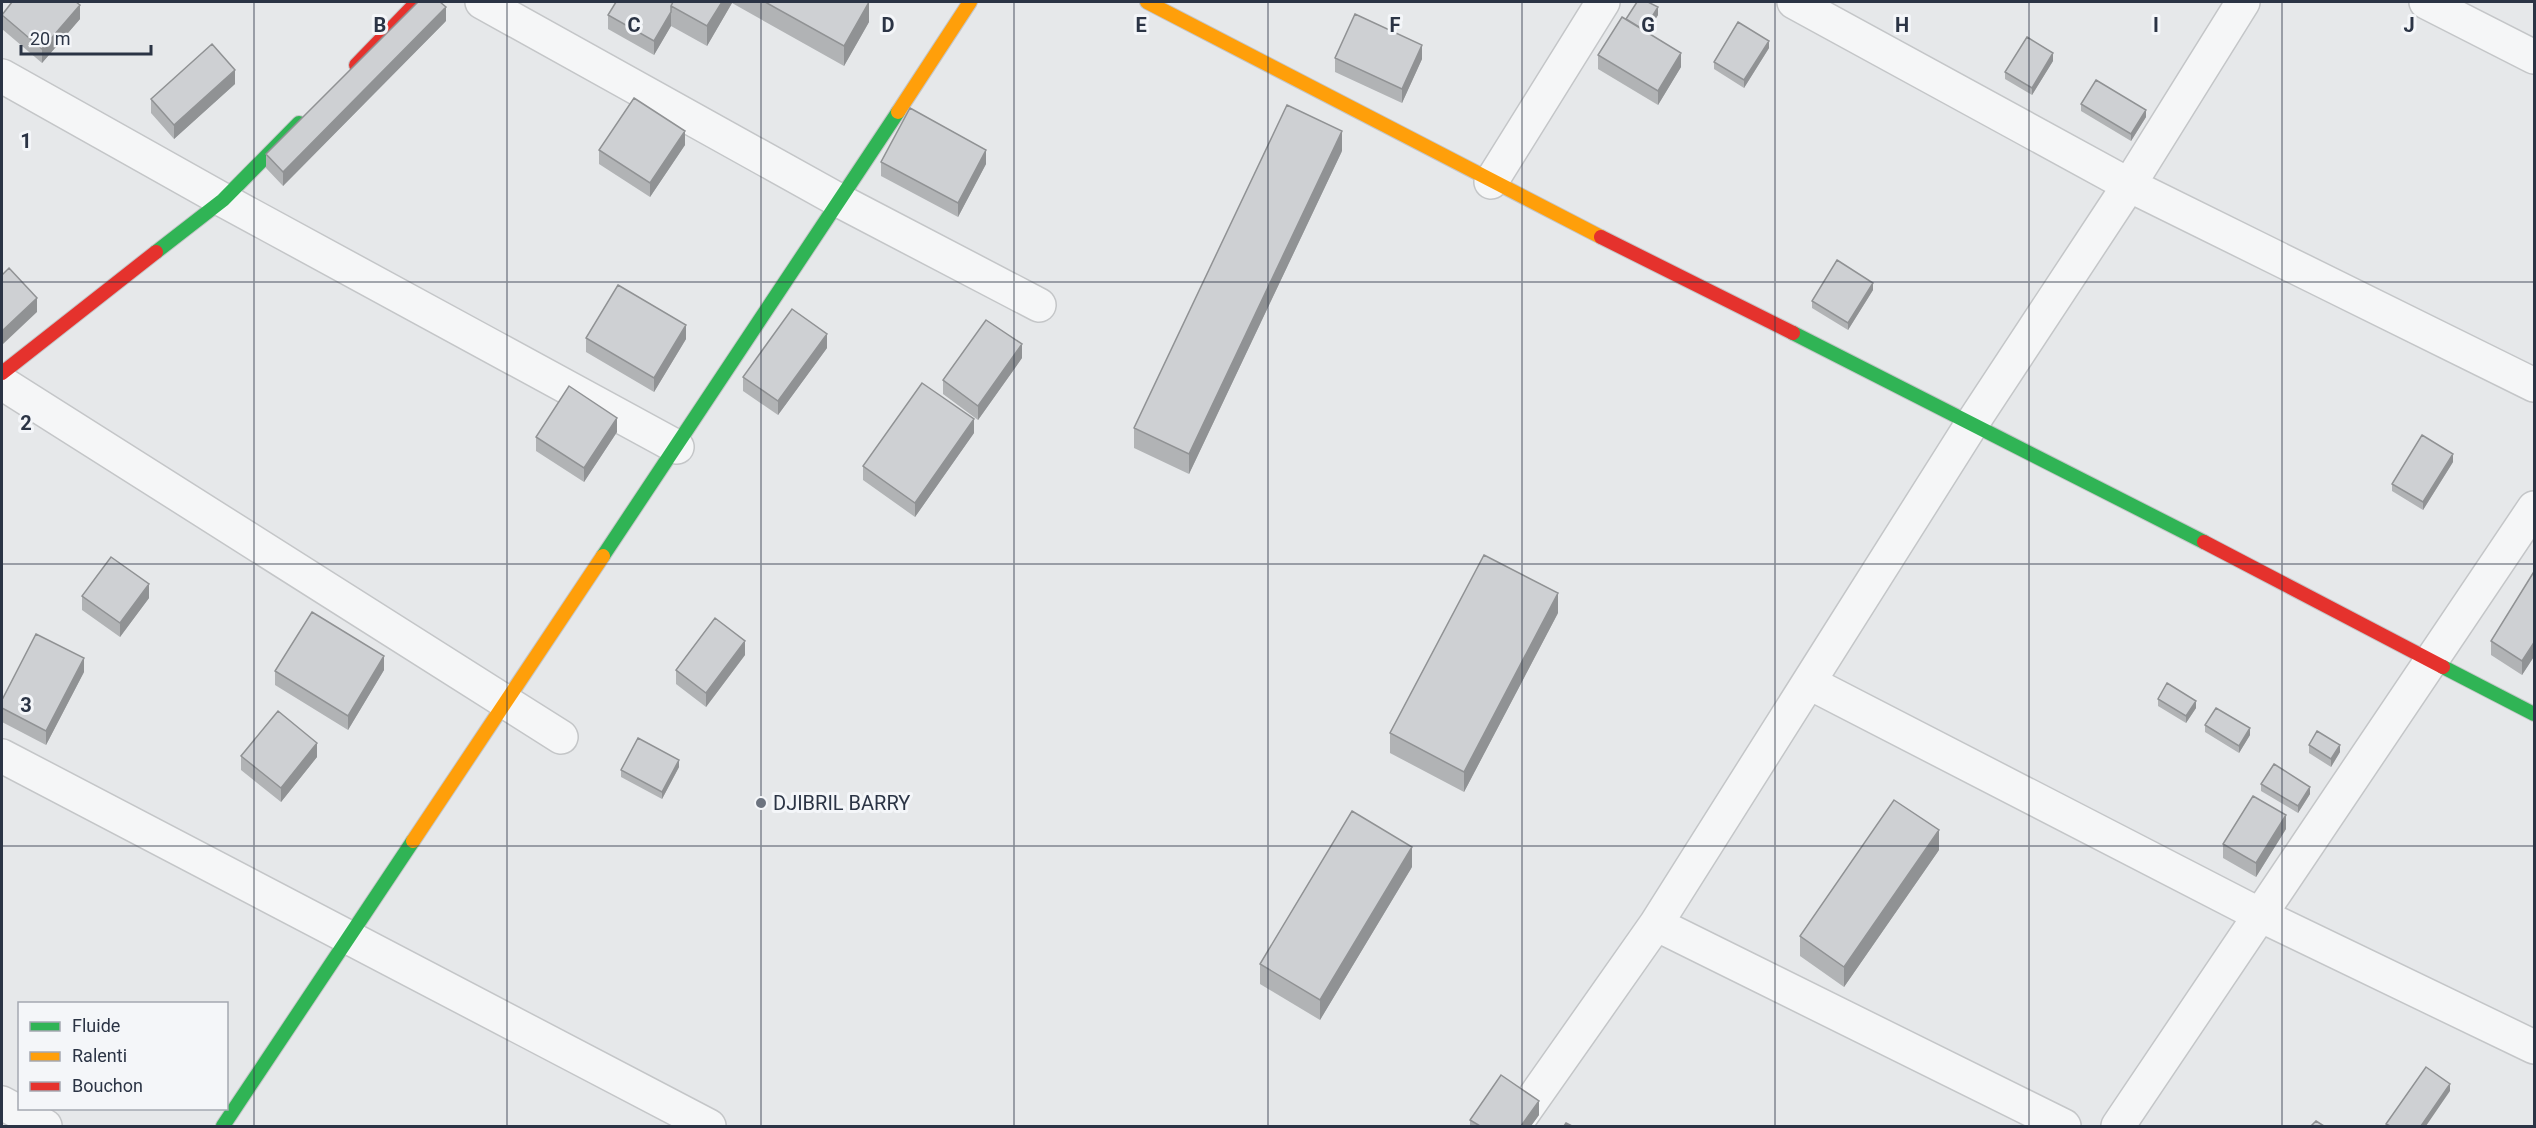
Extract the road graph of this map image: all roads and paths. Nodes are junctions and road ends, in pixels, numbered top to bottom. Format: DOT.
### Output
graph roads {
  1 [pos="417,2"];
  2 [pos="482,2"];
  3 [pos="970,2"];
  4 [pos="1147,2"];
  5 [pos="1603,2"];
  6 [pos="1794,2"];
  7 [pos="2243,2"];
  8 [pos="2426,2"];
  9 [pos="2535,57"];
  10 [pos="2,76"];
  11 [pos="344,76"];
  12 [pos="312,109"];
  13 [pos="1491,182"];
  14 [pos="2129,185"];
  15 [pos="223,200"];
  16 [pos="840,201"];
  17 [pos="1039,305"];
  18 [pos="2,373"];
  19 [pos="2,383"];
  20 [pos="2535,385"];
  21 [pos="1973,422"];
  22 [pos="677,447"];
  23 [pos="2535,508"];
  24 [pos="2431,661"];
  25 [pos="1810,683"];
  26 [pos="505,703"];
  27 [pos="2535,714"];
  28 [pos="561,736"];
  29 [pos="2,756"];
  30 [pos="2262,916"];
  31 [pos="1656,924"];
  32 [pos="348,938"];
  33 [pos="2535,1047"];
  34 [pos="2,1103"];
  35 [pos="45,1126"];
  36 [pos="223,1126"];
  37 [pos="710,1126"];
  38 [pos="1514,1126"];
  39 [pos="2064,1126"];
  40 [pos="2118,1126"];
  1 -- 11 [label="street"];
  2 -- 16 [label="street"];
  3 -- 16 [label="street"];
  4 -- 13 [label="street"];
  5 -- 13 [label="street"];
  6 -- 14 [label="street"];
  7 -- 14 [label="street"];
  8 -- 9 [label="street"];
  10 -- 15 [label="street"];
  12 -- 15 [label="street"];
  13 -- 21 [label="street"];
  14 -- 20 [label="street"];
  14 -- 21 [label="street"];
  15 -- 18 [label="street"];
  15 -- 22 [label="street"];
  16 -- 17 [label="street"];
  16 -- 22 [label="street"];
  19 -- 26 [label="street"];
  21 -- 24 [label="street"];
  21 -- 25 [label="street"];
  22 -- 26 [label="street"];
  23 -- 24 [label="street"];
  24 -- 27 [label="street"];
  24 -- 30 [label="street"];
  25 -- 30 [label="street"];
  25 -- 31 [label="street"];
  26 -- 28 [label="street"];
  26 -- 32 [label="street"];
  29 -- 32 [label="street"];
  30 -- 33 [label="street"];
  30 -- 40 [label="street"];
  31 -- 38 [label="street"];
  31 -- 39 [label="street"];
  32 -- 36 [label="street"];
  32 -- 37 [label="street"];
  34 -- 35 [label="street"];
}
